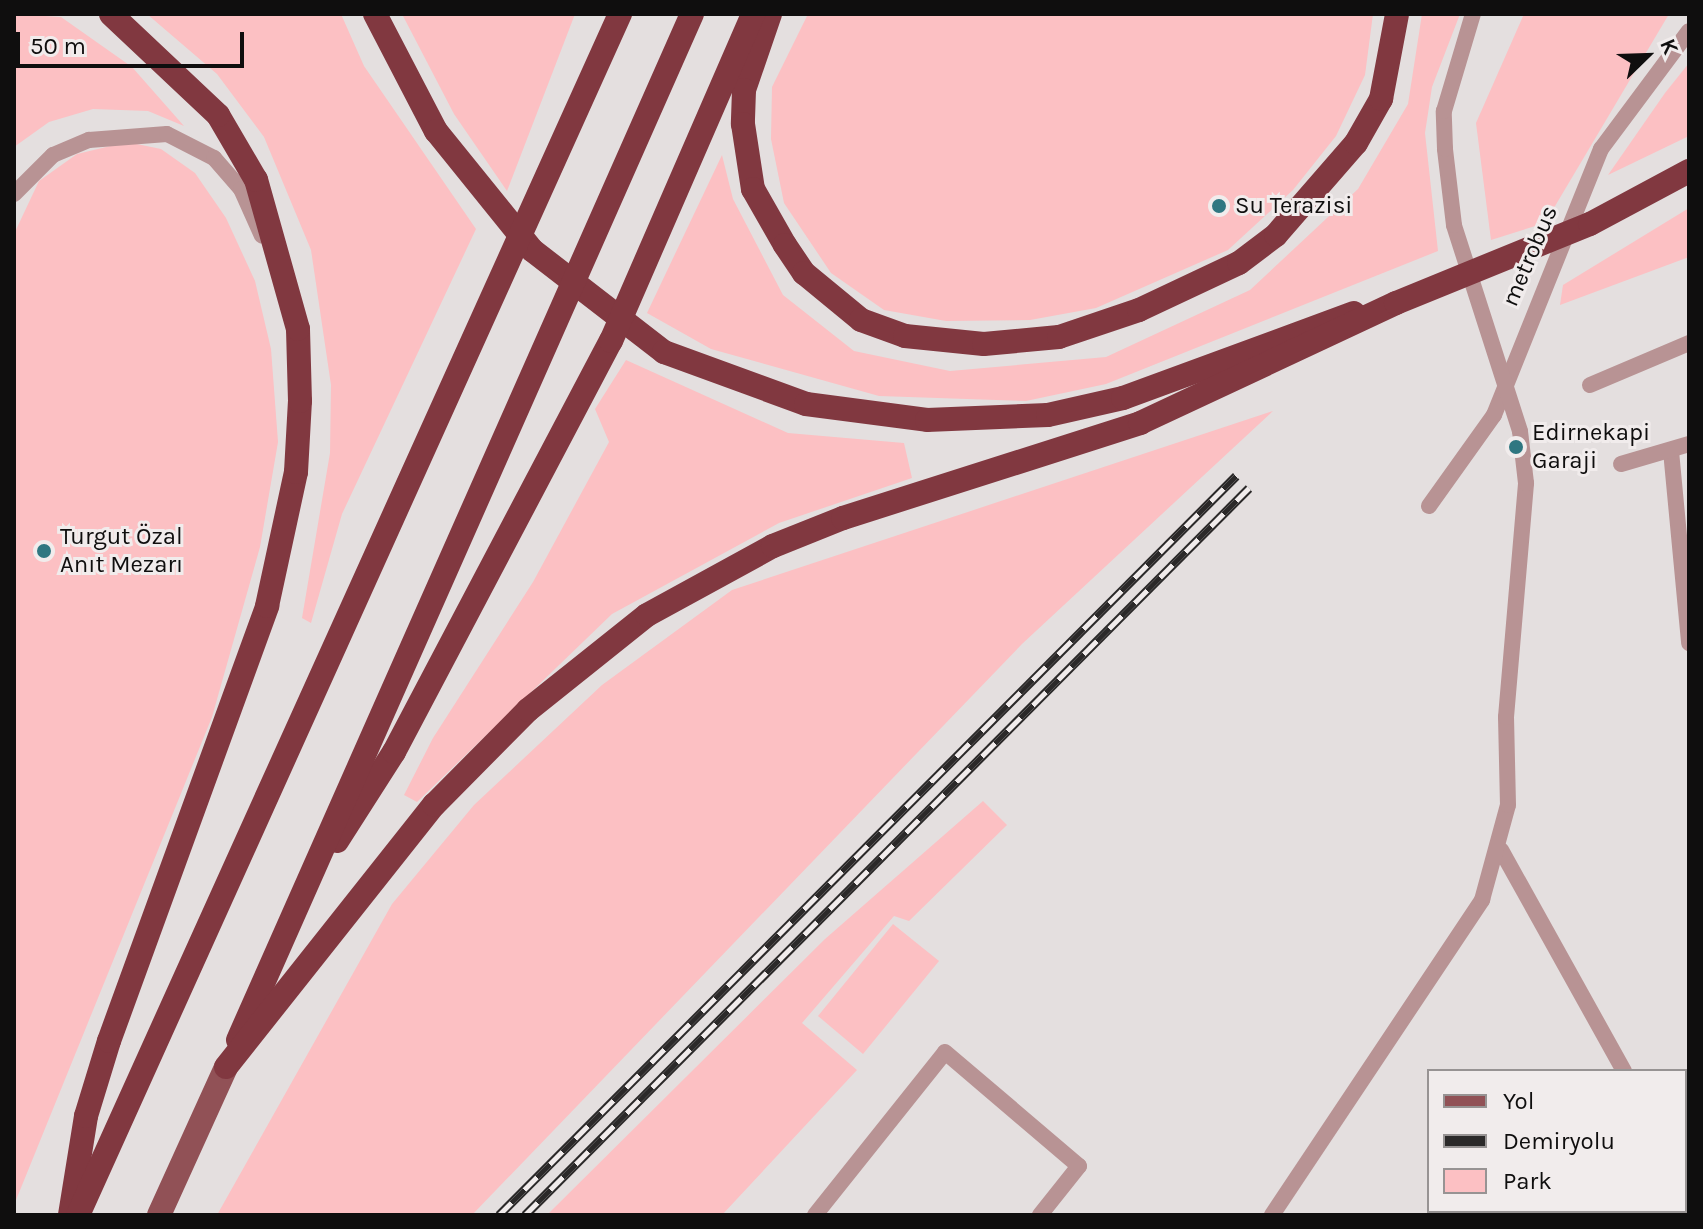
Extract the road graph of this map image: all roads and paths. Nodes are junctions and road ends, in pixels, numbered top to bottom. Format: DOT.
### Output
graph roads {
  1 [pos="111,14"];
  2 [pos="375,14"];
  3 [pos="620,14"];
  4 [pos="692,14"];
  5 [pos="753,14"];
  6 [pos="770,14"];
  7 [pos="1397,14"];
  8 [pos="1473,14"];
  9 [pos="1689,31"];
  10 [pos="1689,171"];
  11 [pos="14,194"];
  12 [pos="1396,303"];
  13 [pos="298,329"];
  14 [pos="1689,343"];
  15 [pos="1590,385"];
  16 [pos="1505,386"];
  17 [pos="1689,444"];
  18 [pos="1671,451"];
  19 [pos="1621,464"];
  20 [pos="1429,506"];
  21 [pos="1689,643"];
  22 [pos="1501,850"];
  23 [pos="309,878"];
  24 [pos="226,1067"];
  25 [pos="1623,1069"];
  26 [pos="70,1215"];
  27 [pos="78,1215"];
  28 [pos="159,1215"];
  29 [pos="815,1215"];
  30 [pos="1040,1215"];
  31 [pos="1272,1215"];
  1 -- 13 [label="highway"];
  2 -- 12 [label="highway"];
  3 -- 27 [label="highway"];
  4 -- 23 [label="highway"];
  5 -- 23 [label="highway"];
  6 -- 7 [label="highway"];
  8 -- 16 [label="lane"];
  9 -- 16 [label="lane, metrobus"];
  10 -- 12 [label="highway"];
  11 -- 13 [label="lane"];
  12 -- 24 [label="highway"];
  13 -- 26 [label="highway"];
  14 -- 15 [label="lane"];
  16 -- 20 [label="lane, metrobus"];
  16 -- 22 [label="lane"];
  17 -- 18 [label="lane"];
  18 -- 19 [label="lane"];
  18 -- 21 [label="lane"];
  22 -- 25 [label="lane"];
  22 -- 31 [label="lane"];
  23 -- 24 [label="highway"];
  24 -- 28 [label="main road"];
  29 -- 30 [label="lane"];
}
